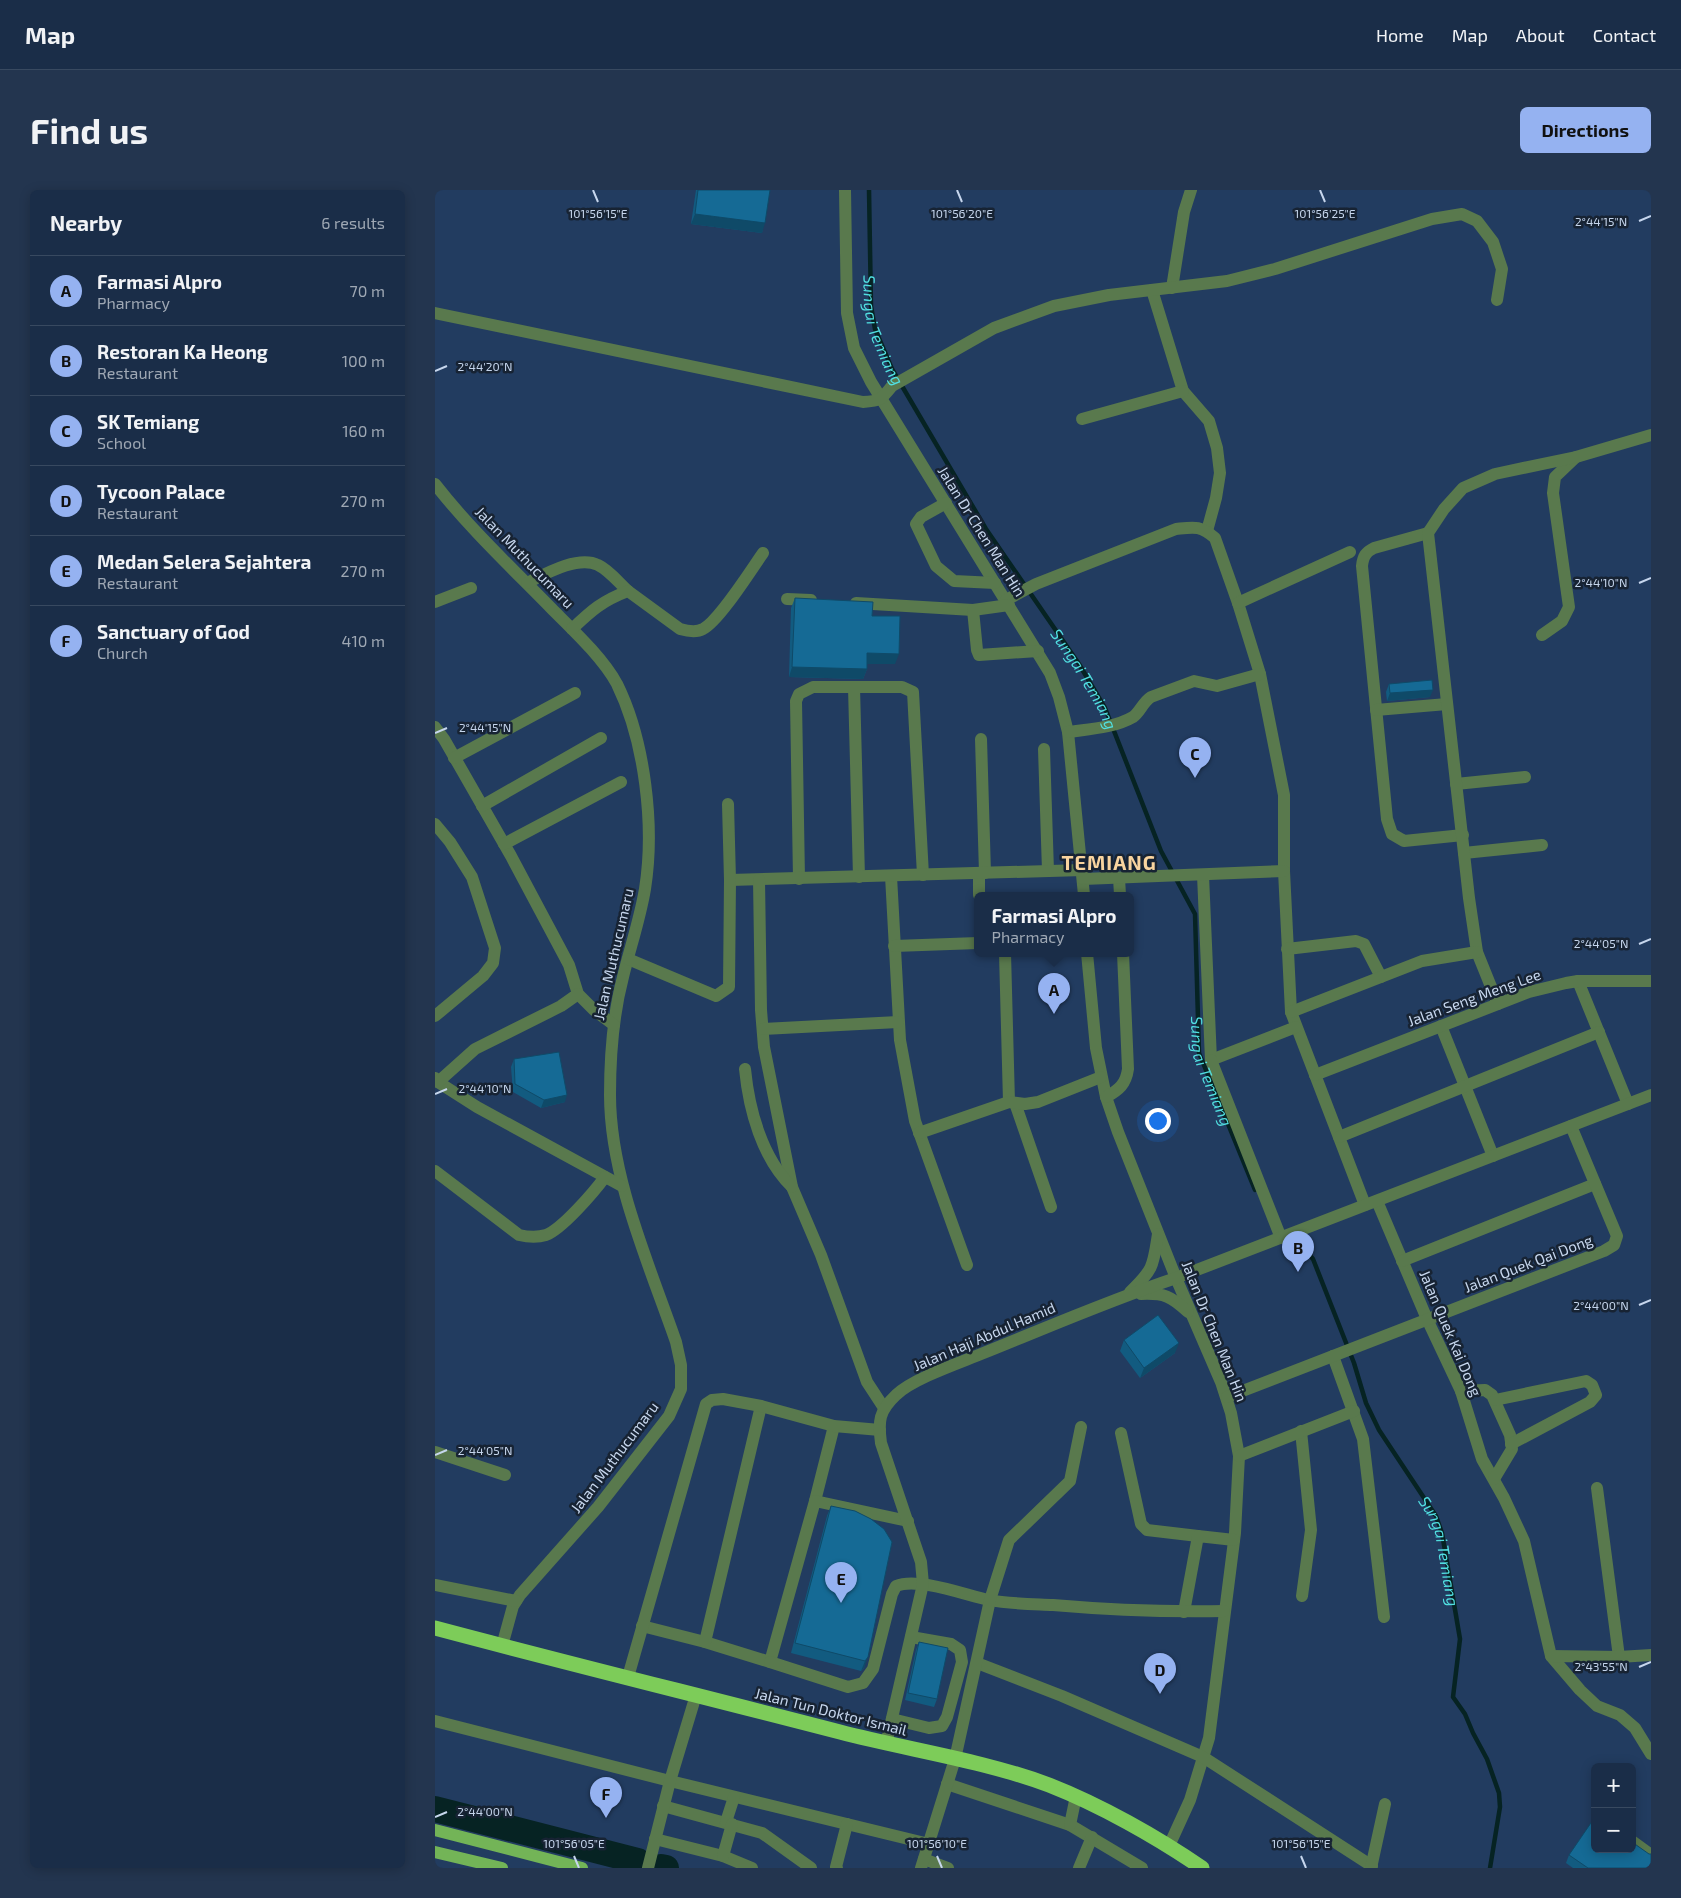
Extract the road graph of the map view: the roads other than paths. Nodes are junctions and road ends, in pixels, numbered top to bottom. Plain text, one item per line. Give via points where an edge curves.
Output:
1 (845, 190) edge
2 (1191, 190) edge
3 (1172, 288) junction
4 (1152, 290) junction
5 (1497, 300) dead end
6 (435, 313) edge
7 (1183, 391) junction
8 (882, 399) junction
9 (1082, 419) dead end
10 (1651, 435) edge
11 (1576, 457) junction
12 (435, 484) edge
13 (946, 503) junction
14 (1207, 531) junction
15 (1428, 532) junction
16 (1350, 552) dead end
17 (763, 553) dead end
18 (527, 583) junction
19 (995, 583) junction
20 (471, 588) dead end
21 (628, 591) junction
22 (787, 599) dead end
23 (1011, 600) junction
24 (827, 601) edge
25 (435, 602) edge
26 (846, 602) edge
27 (1238, 602) junction
28 (973, 610) junction
29 (572, 629) junction
30 (1542, 635) dead end
31 (1037, 651) junction
32 (1260, 674) junction
33 (854, 687) junction
34 (575, 693) dead end
35 (1447, 704) junction
36 (1376, 710) junction
37 (435, 727) edge
38 (1068, 732) junction
39 (601, 738) dead end
40 (981, 739) dead end
41 (1044, 749) dead end
42 (454, 758) junction
43 (1525, 777) dead end
44 (621, 782) dead end
45 (1456, 784) junction
46 (729, 804) dead end
47 (482, 806) junction
48 (435, 824) edge
49 (1463, 835) junction
50 (504, 844) junction
51 (1542, 845) dead end
52 (1463, 853) junction
53 (1048, 871) junction
54 (1283, 871) junction
55 (982, 873) junction
56 (1083, 874) junction
57 (923, 875) junction
58 (1203, 875) junction
59 (891, 876) junction
60 (859, 877) junction
61 (1119, 878) junction
62 (799, 879) junction
63 (730, 880) junction
64 (759, 880) junction
65 (979, 892) edge
66 (1084, 892) edge
67 (1120, 892) edge
68 (974, 943) edge
69 (894, 946) junction
70 (1287, 949) junction
71 (1477, 952) junction
72 (1005, 957) edge
73 (1087, 957) edge
74 (1123, 957) edge
75 (628, 958) junction
76 (1381, 977) junction
77 (1651, 981) edge
78 (1578, 982) junction
79 (578, 994) junction
80 (1498, 1004) junction
81 (1291, 1012) junction
82 (435, 1016) edge
83 (898, 1022) junction
84 (614, 1025) junction
85 (1441, 1026) junction
86 (1296, 1027) junction
87 (763, 1029) junction
88 (1599, 1032) junction
89 (1211, 1060) junction
90 (745, 1069) dead end
91 (1315, 1075) junction
92 (1101, 1077) junction
93 (436, 1080) edge
94 (1465, 1086) junction
95 (1651, 1095) edge
96 (1106, 1097) junction
97 (1012, 1103) junction
98 (1628, 1104) junction
99 (1571, 1126) junction
100 (919, 1132) junction
101 (1339, 1137) junction
102 (1493, 1156) junction
103 (435, 1172) edge
104 (605, 1177) junction
105 (1595, 1184) junction
106 (622, 1186) junction
107 (792, 1187) junction
108 (1371, 1203) junction
109 (1051, 1207) dead end
110 (1158, 1234) junction
111 (1281, 1238) junction
112 (1403, 1261) junction
113 (967, 1265) dead end
114 (1176, 1278) junction
115 (1129, 1294) junction
116 (1193, 1317) junction
117 (1427, 1319) junction
118 (1337, 1354) junction
119 (1461, 1391) junction
120 (1227, 1397) junction
121 (1495, 1400) junction
122 (761, 1406) junction
123 (884, 1408) junction
124 (1354, 1411) junction
125 (834, 1426) junction
126 (1081, 1427) dead end
127 (880, 1430) junction
128 (1301, 1431) junction
129 (1121, 1433) dead end
130 (1511, 1444) junction
131 (435, 1452) edge
132 (1239, 1456) junction
133 (505, 1475) dead end
134 (1494, 1479) junction
135 (1597, 1488) dead end
136 (815, 1501) junction
137 (908, 1521) junction
138 (1198, 1536) junction
139 (1234, 1540) junction
140 (923, 1584) junction
141 (435, 1585) edge
142 (1302, 1596) dead end
143 (990, 1600) junction
144 (517, 1601) junction
145 (1184, 1612) junction
146 (1224, 1612) junction
147 (1384, 1617) dead end
148 (642, 1626) junction
149 (435, 1628) edge
150 (911, 1637) junction
151 (705, 1642) junction
152 (502, 1646) junction
153 (1651, 1655) edge
154 (1551, 1656) junction
155 (1619, 1657) junction
156 (770, 1662) junction
157 (977, 1663) junction
158 (628, 1677) junction
159 (696, 1694) junction
160 (892, 1719) junction
161 (435, 1720) edge
162 (886, 1744) junction
163 (1651, 1754) edge
164 (1203, 1757) junction
165 (955, 1759) junction
166 (669, 1781) junction
167 (947, 1784) junction
168 (1076, 1796) junction
169 (734, 1797) junction
170 (1385, 1804) dead end
171 (663, 1806) junction
172 (729, 1823) junction
173 (847, 1824) junction
174 (1070, 1825) junction
175 (435, 1830) edge
176 (1092, 1837) junction
177 (655, 1839) junction
178 (929, 1844) junction
179 (1636, 1844) edge
180 (1169, 1846) junction
181 (435, 1852) edge
182 (1651, 1855) edge
183 (723, 1856) junction
184 (923, 1863) edge
185 (1371, 1867) edge
186 (502, 1868) edge
187 (582, 1868) edge
188 (648, 1868) edge
189 (752, 1868) edge
190 (811, 1868) edge
191 (837, 1868) edge
192 (948, 1868) edge
193 (1079, 1868) edge
194 (1142, 1868) edge
195 (1202, 1868) edge

1 - 8 street, Jalan Dr Chen Man Hin via 847,314 854,348
2 - 3 street via 1184,212
3 - 4 street
3 - 5 street via 1227,281 1275,269 1432,219 1462,214 1477,221 1493,242 1502,269
4 - 7 street
4 - 8 street via 1054,306 994,328 892,386
6 - 8 street via 863,402
7 - 9 street
7 - 14 street via 1209,421 1217,448 1220,473
8 - 13 street, Jalan Dr Chen Man Hin
10 - 11 street
11 - 15 street via 1495,474 1463,488
11 - 30 street via 1555,477 1553,493 1569,607 1562,621
12 - 18 street, Jalan Muthucumaru via 466,522
13 - 19 street, Jalan Dr Chen Man Hin
13 - 19 street via 915,524 936,566 954,581
14 - 23 street via 1196,526 1176,529 1036,584
14 - 27 street, Jalan Quek Kai Dong via 1215,538
15 - 35 street
15 - 36 street via 1374,548 1363,558
16 - 27 street
17 - 21 street via 713,622 701,630 689,632 680,629
18 - 21 street via 561,567 585,561 599,565
18 - 29 street, Jalan Muthucumaru
19 - 23 street, Jalan Dr Chen Man Hin
20 - 25 street
21 - 29 street via 592,609
22 - 24 street
23 - 28 street
23 - 31 street, Jalan Dr Chen Man Hin
26 - 28 street
27 - 32 street, Jalan Quek Kai Dong
28 - 31 street via 979,655
29 - 75 street, Jalan Muthucumaru via 616,683 634,728 647,797 649,845 645,890
31 - 38 street, Jalan Dr Chen Man Hin via 1050,673
32 - 38 street via 1217,686 1195,681 1157,694 1145,701 1133,717 1101,728
32 - 54 street, Jalan Quek Kai Dong via 1283,795
33 - 57 street via 902,687 913,692
33 - 60 street
33 - 62 street via 813,687 799,694 795,701
34 - 42 street
35 - 36 street
35 - 45 street
36 - 49 street via 1387,819 1392,834 1404,841
37 - 42 street
38 - 56 street, Jalan Dr Chen Man Hin
39 - 47 street
40 - 55 street
41 - 53 street
42 - 47 street
43 - 45 street
44 - 50 street
45 - 49 street
46 - 63 street
47 - 50 street
48 - 82 street via 473,877 495,948 493,962 483,976
49 - 52 street
50 - 79 street via 569,965
51 - 52 street
52 - 71 street
53 - 55 street
53 - 56 street
54 - 58 street
54 - 70 street, Jalan Quek Kai Dong
55 - 57 street
55 - 65 street
56 - 61 street
56 - 66 street, Jalan Dr Chen Man Hin
57 - 59 street
58 - 61 street
58 - 89 street
59 - 60 street
59 - 69 street
60 - 62 street
61 - 67 street
62 - 64 street
63 - 64 street
63 - 75 street via 729,987 716,996
64 - 87 street
68 - 69 street
69 - 83 street
70 - 76 street via 1356,941 1365,944
70 - 81 street, Jalan Quek Kai Dong
71 - 76 street via 1423,961
71 - 80 street
72 - 97 street
73 - 92 street, Jalan Dr Chen Man Hin
74 - 96 street via 1127,1078 1122,1087
75 - 84 street, Jalan Muthucumaru
76 - 81 street
77 - 78 street, Jalan Seng Meng Lee
78 - 80 street, Jalan Seng Meng Lee via 1529,992
78 - 88 street
79 - 84 street
79 - 93 street via 561,1006 475,1049
80 - 85 street, Jalan Seng Meng Lee
81 - 86 street, Jalan Quek Kai Dong
83 - 87 street
83 - 100 street
84 - 106 street, Jalan Muthucumaru via 610,1097 613,1140
85 - 91 street, Jalan Seng Meng Lee
85 - 94 street
86 - 89 street
86 - 91 street, Jalan Quek Kai Dong
87 - 107 street
88 - 94 street
88 - 98 street
89 - 111 street
90 - 107 street via 748,1099 768,1153 780,1175
91 - 101 street, Jalan Quek Kai Dong
92 - 96 street, Jalan Dr Chen Man Hin
92 - 97 street via 1038,1102
93 - 104 street via 477,1107
94 - 101 street
94 - 102 street
95 - 98 street, Jalan Haji Abdul Hamid
96 - 110 street, Jalan Dr Chen Man Hin
97 - 100 street
97 - 109 street
98 - 99 street, Jalan Haji Abdul Hamid
99 - 102 street, Jalan Haji Abdul Hamid
99 - 105 street, Jalan Quek Qai Dong
100 - 113 street
101 - 108 street, Jalan Quek Kai Dong
102 - 108 street, Jalan Haji Abdul Hamid
103 - 104 street via 519,1235 534,1237 548,1234 558,1227
104 - 106 street
105 - 112 street
105 - 117 street, Jalan Quek Qai Dong via 1617,1236 1614,1245
106 - 144 street, Jalan Muthucumaru via 675,1342 681,1366 681,1388 669,1416 604,1500
107 - 123 street via 821,1255 867,1382
108 - 111 street, Jalan Haji Abdul Hamid
108 - 112 street, Jalan Quek Kai Dong
110 - 114 street, Jalan Dr Chen Man Hin
110 - 115 street via 1152,1268
111 - 114 street, Jalan Haji Abdul Hamid
112 - 117 street, Jalan Quek Kai Dong
114 - 115 street, Jalan Haji Abdul Hamid
114 - 116 street, Jalan Dr Chen Man Hin
115 - 116 street via 1168,1296
115 - 123 street, Jalan Haji Abdul Hamid via 942,1370 897,1394
116 - 120 street, Jalan Dr Chen Man Hin
117 - 118 street, Jalan Quek Qai Dong
117 - 119 street, Jalan Quek Kai Dong
118 - 120 street, Jalan Quek Qai Dong
118 - 124 street
119 - 121 street via 1485,1390
119 - 134 street, Jalan Quek Kai Dong via 1481,1459
120 - 132 street, Jalan Dr Chen Man Hin
121 - 130 street via 1511,1435
121 - 130 street via 1586,1381 1595,1390 1596,1395 1589,1402
122 - 125 street
122 - 148 street via 723,1399 706,1404
122 - 151 street
123 - 127 street
124 - 128 street
124 - 147 street via 1363,1439
125 - 127 street
125 - 136 street
126 - 143 street via 1070,1481 1009,1540
127 - 137 street via 881,1443
128 - 132 street
128 - 142 street via 1311,1530
129 - 138 street via 1141,1524 1147,1530
130 - 134 street via 1512,1449
131 - 133 street
132 - 139 street, Jalan Dr Chen Man Hin
134 - 154 street, Jalan Quek Kai Dong via 1524,1541
135 - 155 street
136 - 137 street
136 - 156 street
137 - 140 street via 921,1562
138 - 139 street
138 - 145 street
139 - 146 street, Jalan Dr Chen Man Hin
140 - 143 street
140 - 150 street
140 - 156 street via 904,1582 896,1586 873,1669 863,1683 848,1687
141 - 144 street
143 - 145 street
143 - 157 street
144 - 152 street, Jalan Muthucumaru
145 - 146 street
146 - 164 street, Jalan Dr Chen Man Hin via 1209,1738
148 - 151 street
148 - 158 street
149 - 152 highway, Jalan Tun Doktor Ismail
150 - 160 street
150 - 160 street via 951,1644 960,1650 962,1662 942,1726 929,1728
151 - 156 street
152 - 158 highway, Jalan Tun Doktor Ismail
153 - 155 street
154 - 155 street
154 - 163 street, Jalan Quek Kai Dong via 1597,1706 1620,1715 1635,1728
157 - 164 street
157 - 165 street
158 - 159 highway, Jalan Tun Doktor Ismail
159 - 162 highway, Jalan Tun Doktor Ismail
159 - 166 street
160 - 162 street
161 - 166 street
162 - 165 highway, Jalan Tun Doktor Ismail
164 - 180 street, Jalan Dr Chen Man Hin via 1190,1800
164 - 185 street
165 - 167 street
165 - 168 highway, Jalan Tun Doktor Ismail
166 - 169 street
166 - 171 street
167 - 174 street
167 - 178 street
168 - 174 street
168 - 180 highway, Jalan Tun Doktor Ismail
169 - 172 street
169 - 173 street
170 - 185 street
171 - 172 street
171 - 177 street
172 - 183 street
172 - 190 street via 762,1833
173 - 178 street
173 - 191 street
174 - 176 street
175 - 187 main road
176 - 193 street
176 - 194 street
177 - 183 street
177 - 188 street
178 - 184 street
179 - 182 street
180 - 195 highway, Jalan Tun Doktor Ismail
181 - 186 main road
183 - 189 street
184 - 192 street

